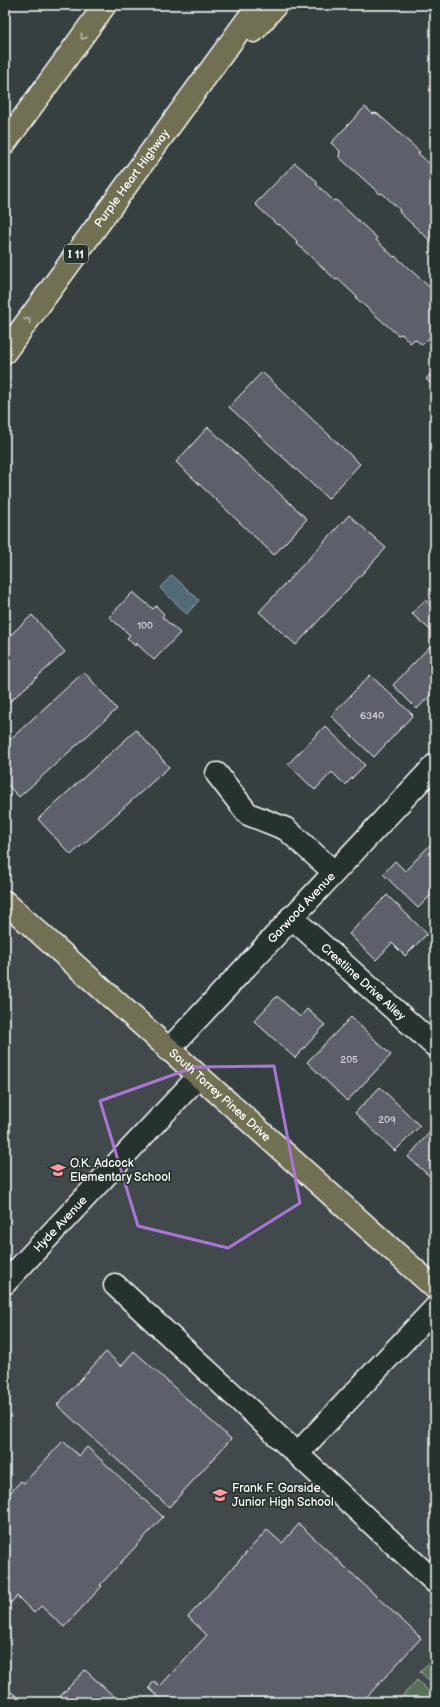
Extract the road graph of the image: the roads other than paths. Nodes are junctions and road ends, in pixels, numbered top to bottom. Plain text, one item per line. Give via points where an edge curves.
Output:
1 (106, 5) edge
2 (258, 5) edge
3 (276, 5) edge
4 (5, 143) edge
5 (148, 155) junction
6 (5, 352) edge
7 (435, 766) edge
8 (217, 774) dead end
9 (334, 872) junction
10 (5, 902) edge
11 (292, 917) junction
12 (435, 1046) edge
13 (168, 1050) junction
14 (198, 1077) junction
15 (5, 1283) edge
16 (115, 1285) dead end
17 (435, 1288) edge
18 (435, 1308) edge
19 (297, 1454) junction
20 (435, 1582) edge

1 -> 4 main road
2 - 5 main road, Purple Heart Highway / I 11
3 - 5 main road
6 -> 5 main road, Purple Heart Highway / I 11
7 - 9 street, Garwood Avenue
8 - 9 street via 248,814 286,829
9 - 11 street, Garwood Avenue
10 - 13 main road, South Torrey Pines Drive
11 - 12 street, Crestline Drive Alley
11 - 13 street, Garwood Avenue
13 - 14 main road, South Torrey Pines Drive
14 - 15 street, Hyde Avenue
14 - 17 main road, South Torrey Pines Drive
16 - 19 street
18 - 19 street
19 - 20 street

